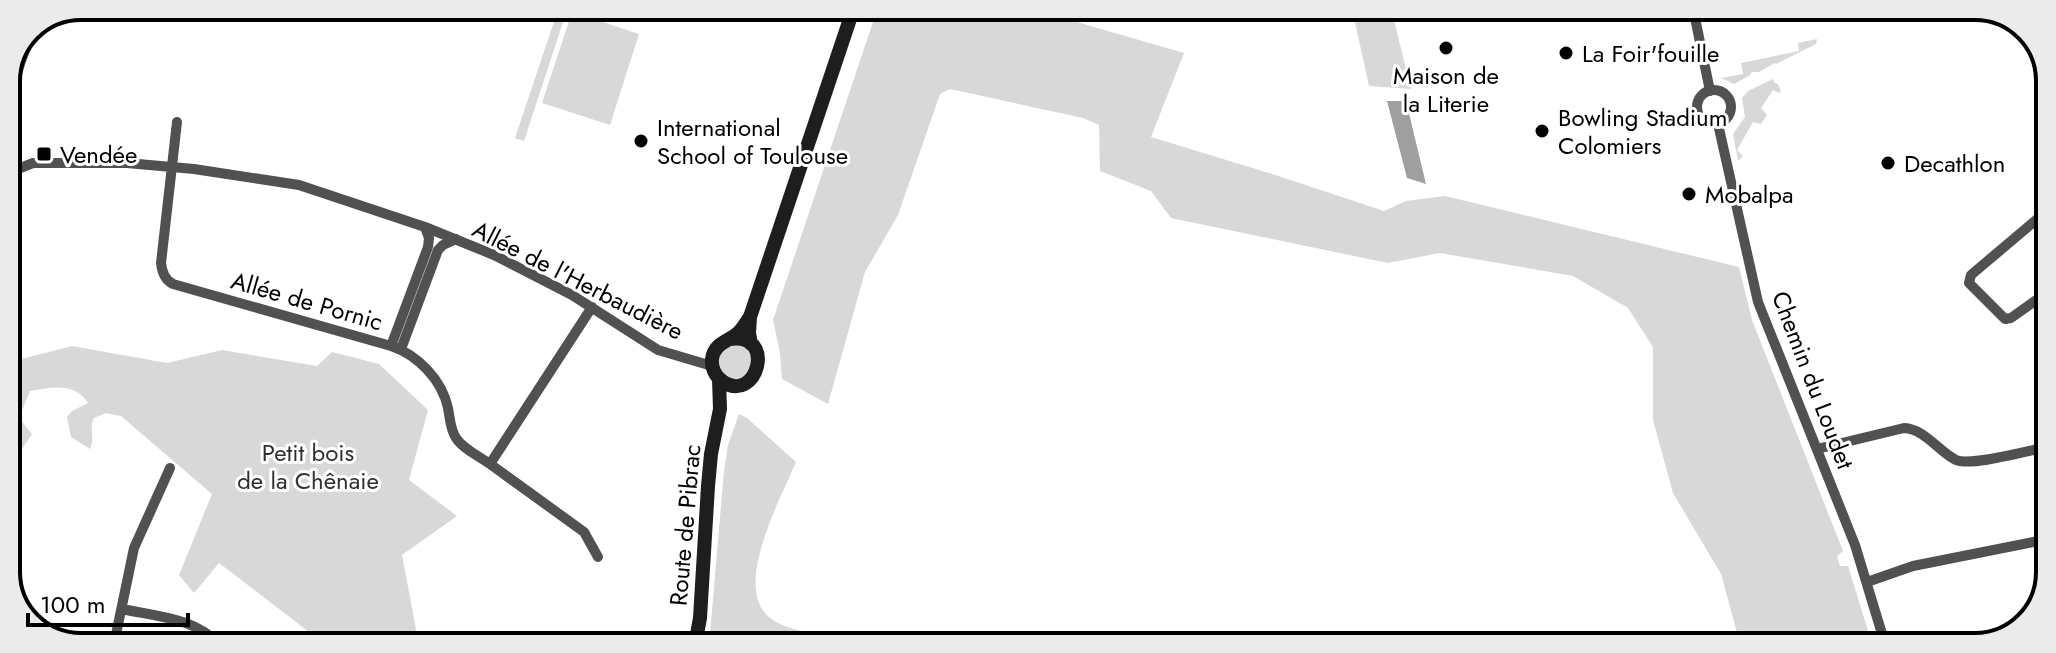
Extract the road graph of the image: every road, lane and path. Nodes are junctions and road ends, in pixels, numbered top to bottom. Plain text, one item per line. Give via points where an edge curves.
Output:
1 (850, 20) edge
2 (1695, 20) edge
3 (1710, 91) junction
4 (177, 122) dead end
5 (1718, 124) junction
6 (20, 157) edge
7 (33, 163) junction
8 (171, 167) junction
9 (20, 169) edge
10 (2036, 220) edge
11 (425, 227) junction
12 (456, 239) junction
13 (2036, 300) edge
14 (592, 307) junction
15 (750, 317) junction
16 (729, 339) junction
17 (751, 344) junction
18 (396, 348) junction
19 (715, 366) junction
20 (737, 385) junction
21 (720, 409) junction
22 (1817, 449) junction
23 (2036, 449) edge
24 (490, 464) junction
25 (170, 468) dead end
26 (2036, 541) edge
27 (598, 557) dead end
28 (1867, 582) junction
29 (122, 609) junction
30 (117, 633) edge
31 (207, 633) edge
32 (697, 633) edge
33 (1882, 633) edge

1 - 15 main road
2 - 3 street
3 - 5 street via 1700,99 1698,112 1703,121
3 - 5 street via 1724,93 1731,106 1727,119
4 - 8 street
5 - 22 street, Chemin du Loudet via 1758,302
6 - 7 street, Allée de l'Herbaudière
7 - 8 street, Allée de l'Herbaudière
7 - 9 street, Allée de l'Herbaudière
8 - 11 street, Allée de l'Herbaudière via 299,185
8 - 18 street, Allée de Pornic via 161,263 167,280
10 - 13 street via 1971,275 1969,283 2005,319
11 - 12 street, Allée de l'Herbaudière
11 - 18 street via 428,247
12 - 14 street, Allée de l'Herbaudière
12 - 18 street via 438,250
14 - 19 street, Allée de l'Herbaudière via 658,350
14 - 24 street
15 - 16 main road
15 - 17 main road
16 - 17 main road
16 - 19 main road via 721,343
17 - 20 main road via 758,369
18 - 24 street, Allée de Pornic via 437,381 455,437
19 - 20 main road via 729,385
19 - 21 main road, Route de Pibrac
20 - 21 main road, Route de Pibrac
21 - 32 main road, Route de Pibrac via 711,454
22 - 23 street via 1904,428 1966,463
22 - 28 street, Chemin du Loudet
24 - 27 street, Allée de Pornic via 584,532
25 - 29 street via 134,548
26 - 28 street via 1913,566
28 - 33 street, Chemin du Loudet
29 - 30 street
29 - 31 street

